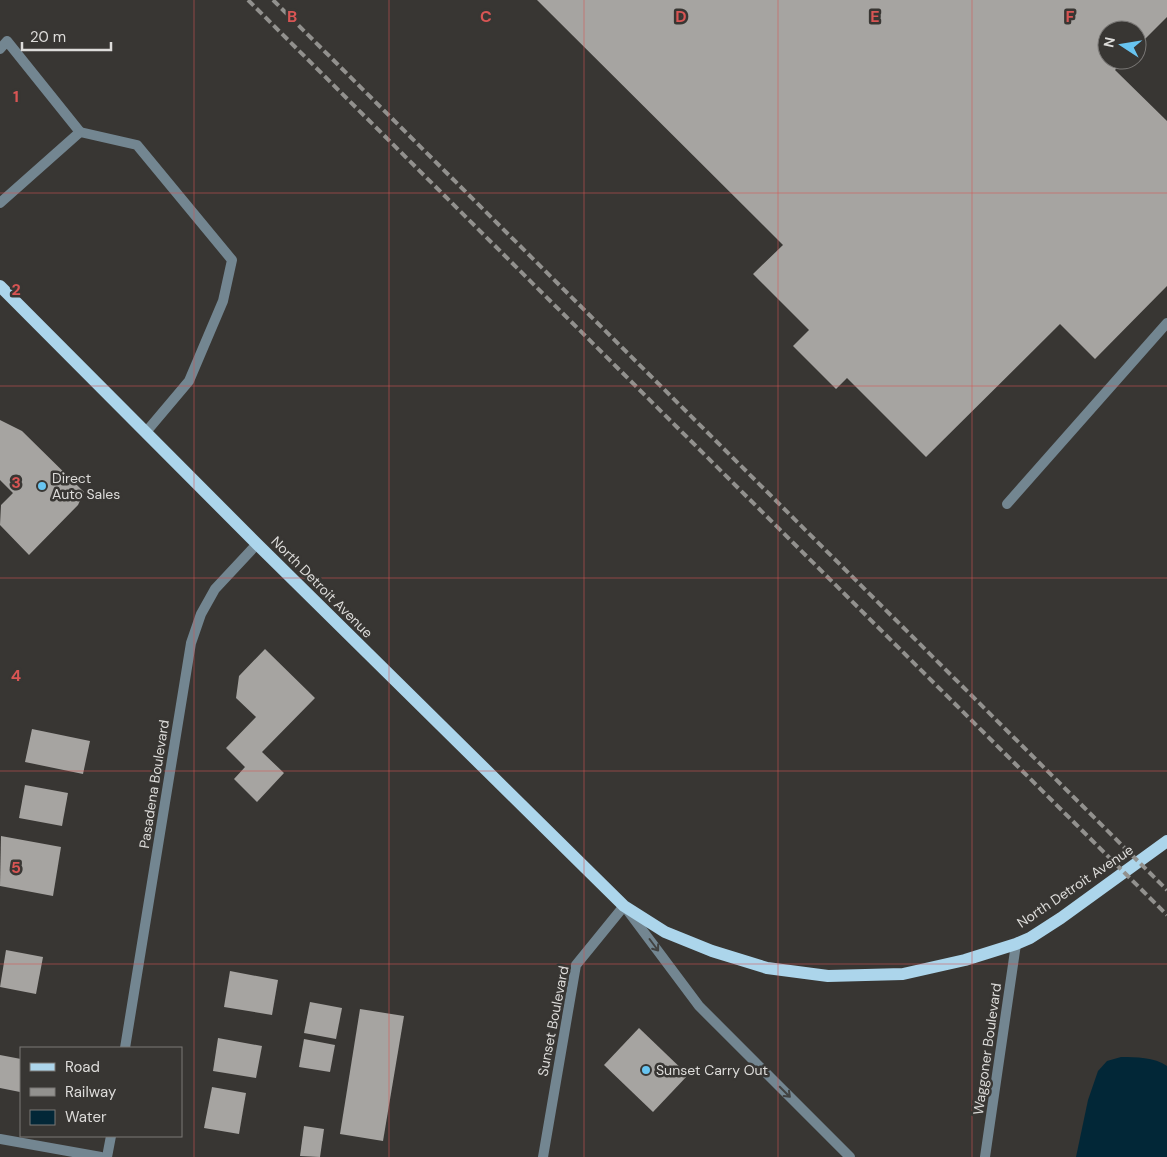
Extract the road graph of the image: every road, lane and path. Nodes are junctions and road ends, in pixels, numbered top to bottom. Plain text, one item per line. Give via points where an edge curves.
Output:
1 (0, 49) edge
2 (80, 132) junction
3 (0, 203) edge
4 (0, 286) edge
5 (1167, 323) edge
6 (146, 432) junction
7 (1007, 504) dead end
8 (257, 544) junction
9 (1167, 841) edge
10 (624, 906) junction
11 (1016, 944) junction
12 (125, 1047) edge
13 (111, 1137) edge
14 (0, 1139) edge
15 (101, 1157) edge
16 (107, 1157) edge
17 (543, 1157) edge
18 (850, 1157) edge
19 (985, 1157) edge

1 - 2 street via 7,41
2 - 3 street
2 - 6 street via 137,145 232,260 223,301 189,381
4 - 6 main road, North Detroit Avenue
5 - 7 street
6 - 8 main road, North Detroit Avenue
8 - 10 main road, North Detroit Avenue
8 - 12 street, Pasadena Boulevard via 215,589 201,614 191,643
9 - 11 main road, North Detroit Avenue via 1043,930
10 - 11 main road, North Detroit Avenue via 665,932 712,951 767,968 828,976 903,974
10 - 17 street, Sunset Boulevard via 576,965
10 -> 18 street, North Detroit Avenue via 700,1006
11 - 19 street, Waggoner Boulevard
13 - 16 street
14 - 15 street

